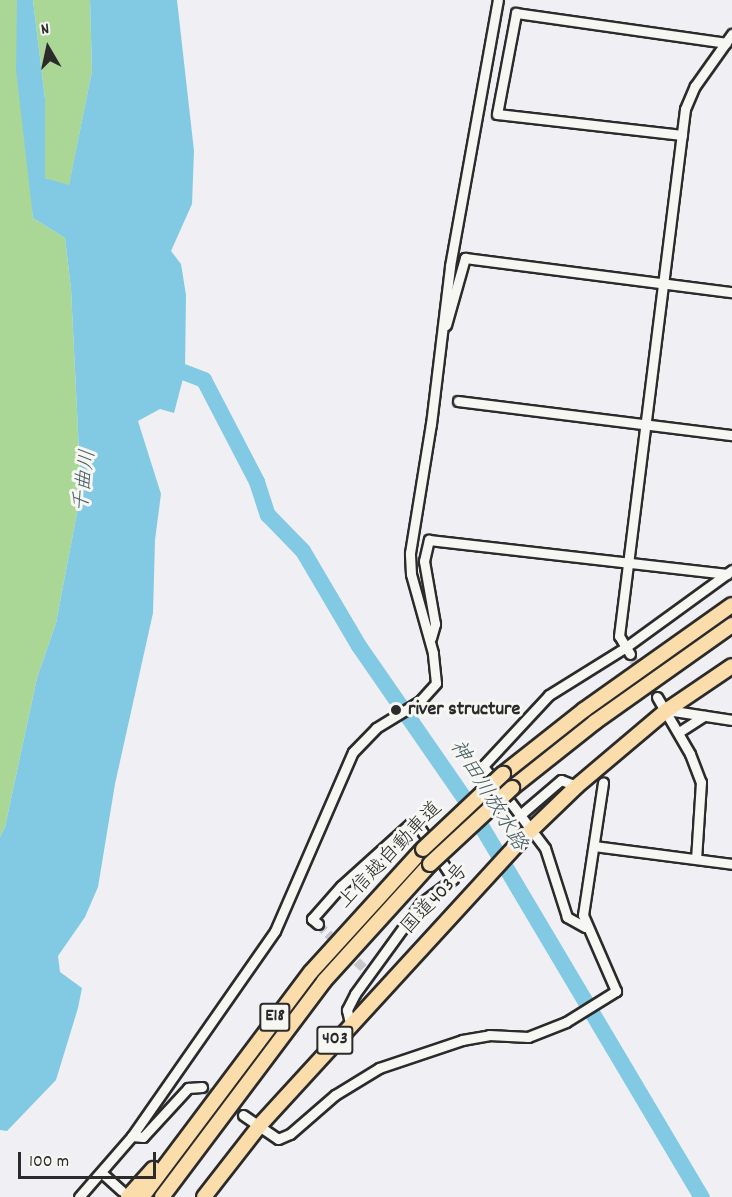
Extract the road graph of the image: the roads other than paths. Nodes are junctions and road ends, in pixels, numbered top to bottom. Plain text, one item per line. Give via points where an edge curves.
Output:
1 (498, 0) edge
2 (729, 39) edge
3 (682, 135) junction
4 (664, 284) junction
5 (732, 292) edge
6 (442, 333) junction
7 (458, 401) dead end
8 (646, 423) junction
9 (732, 435) edge
10 (629, 565) junction
11 (729, 572) edge
12 (732, 605) edge
13 (732, 625) edge
14 (430, 640) junction
15 (628, 651) junction
16 (732, 666) edge
17 (657, 697) tunnel mouth
18 (667, 710) junction
19 (704, 716) junction
20 (732, 720) edge
21 (679, 732) junction
22 (603, 783) dead end
23 (577, 786) junction
24 (520, 816) junction
25 (526, 835) junction
26 (594, 846) junction
27 (696, 859) junction
28 (732, 864) edge
29 (318, 924) dead end
30 (585, 927) junction
31 (275, 1018) junction
32 (350, 1023) junction
33 (202, 1087) dead end
34 (243, 1114) tunnel mouth
35 (260, 1125) junction
36 (132, 1136) junction
37 (103, 1174) junction
38 (125, 1194) edge
39 (79, 1197) edge
40 (142, 1197) edge
41 (162, 1197) edge
42 (204, 1197) edge

1 - 6 street via 455,231
2 - 3 street via 686,102
2 - 3 street via 516,13 497,114
3 - 4 street
4 - 5 street
4 - 6 street via 465,258 452,311
4 - 8 street
6 - 14 street via 410,553 411,574
7 - 8 street
8 - 9 street
8 - 10 street
10 - 11 street
10 - 14 street via 429,540 424,561 435,624
10 - 15 street via 619,636
11 - 15 street
12 - 31 highway, 上信越自動車道 / E18, bridge via 584,710 503,774 423,849 346,930
13 - 41 highway, 上信越自動車道 / E18, bridge via 595,722 512,788 430,864 324,981
14 - 36 street via 437,678 420,701 376,728 353,752 275,931
15 - 24 street via 549,695 483,766
16 - 18 highway, 国道403号 / 403
17 - 18 street
18 - 19 street
18 - 21 street
18 - 23 highway, 国道403号 / 403
19 - 20 street
19 - 21 street
21 - 27 street via 700,782
22 - 26 street
23 - 24 street via 561,780
23 - 25 highway, 国道403号 / 403
24 - 25 street
25 - 30 street via 544,848 567,917
25 - 32 highway, 国道403号 / 403
26 - 27 street
26 - 30 street
27 - 28 street
29 - 32 street via 312,919 341,886 411,823 418,825 453,879 421,903 368,971 347,1010
30 - 35 street via 616,991 566,1022 528,1037 489,1035 462,1040 379,1068 335,1095 290,1134 278,1139
31 - 38 highway
31 - 40 highway, 上信越自動車道 / E18
32 - 35 highway, 国道403号 / 403
33 - 36 street via 188,1088 143,1137
34 - 35 street
35 - 42 highway, 国道403号 / 403
36 - 37 street
37 - 38 street
37 - 39 street

